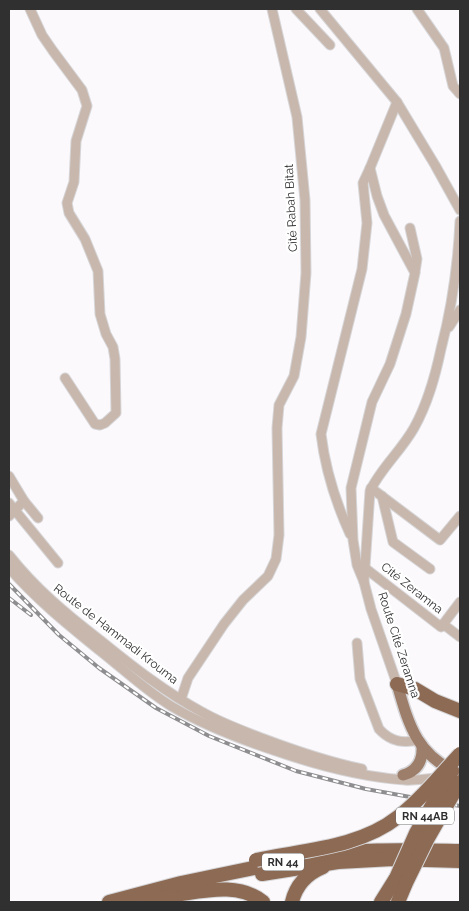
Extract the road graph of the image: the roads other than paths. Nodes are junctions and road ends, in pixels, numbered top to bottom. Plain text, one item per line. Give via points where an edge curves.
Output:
1 (30, 9) edge
2 (272, 9) edge
3 (296, 9) edge
4 (320, 9) edge
5 (417, 9) edge
6 (330, 45) dead end
7 (460, 94) edge
8 (397, 102) junction
9 (370, 168) junction
10 (460, 210) edge
11 (460, 221) edge
12 (410, 228) dead end
13 (415, 272) junction
14 (460, 310) edge
15 (446, 332) junction
16 (65, 378) dead end
17 (9, 476) edge
18 (371, 488) junction
19 (382, 496) junction
20 (24, 501) junction
21 (11, 510) edge
22 (460, 516) edge
23 (38, 518) dead end
24 (353, 540) junction
25 (9, 555) edge
26 (58, 563) dead end
27 (9, 568) edge
28 (365, 568) junction
29 (430, 569) dead end
30 (364, 582) junction
31 (460, 602) edge
32 (443, 624) junction
33 (460, 637) edge
34 (357, 643) dead end
35 (397, 684) junction
36 (181, 699) junction
37 (458, 709) edge
38 (420, 743) junction
39 (460, 754) edge
40 (460, 758) edge
41 (460, 774) edge
42 (403, 775) junction
43 (421, 778) junction
44 (460, 780) edge
45 (460, 845) edge
46 (397, 849) junction
47 (460, 851) edge
48 (456, 861) edge
49 (338, 862) junction
50 (401, 880) junction
51 (178, 889) junction
52 (109, 902) edge
53 (147, 902) edge
54 (263, 902) edge
55 (292, 902) edge
56 (381, 902) edge
57 (386, 902) edge
58 (398, 902) edge

1 - 16 street via 42,35 86,97 87,106 76,141 74,182 67,203 98,271 100,314 115,360 117,409 113,417 100,425 95,424
2 - 36 street, Cité Rabah Bitat via 297,117 305,200 306,273 294,376 279,405 279,536 276,559 268,576 224,624 188,678
3 - 6 street
4 - 8 street
5 - 7 street via 444,48 453,86
8 - 9 street
8 - 10 street
9 - 13 street via 384,215
9 - 24 street via 363,183 367,223 362,269 321,434 341,513
11 - 15 street, Route Cité Zeramna via 456,282
12 - 13 street via 417,259
13 - 24 street via 390,364 372,402 351,488
14 - 15 street
15 - 18 street, Route Cité Zeramna via 424,408 413,430
17 - 20 street
18 - 19 street
18 - 28 street, Route Cité Zeramna
19 - 22 street via 440,540
19 - 29 street, Cité Zeramna via 393,542
20 - 21 street
20 - 23 street
21 - 26 street
24 - 30 street via 357,566
25 - 36 street, Route de Hammadi Krouma via 46,597 144,675
27 - 43 street, Route de Hammadi Krouma via 40,602 83,637 153,693 199,721 249,742 328,767 382,778
28 - 30 street, Route Cité Zeramna
28 - 32 street, Cité Zeramna via 441,627
30 - 35 street, Route Cité Zeramna
31 - 32 street, Cité Zeramna
32 - 33 street, Cité Zeramna
34 - 38 street via 360,679 379,729 385,736 399,742
35 - 37 highway
35 - 38 main road, Route Cité Zeramna
36 - 42 street, Route de Hammadi Krouma via 219,721 298,751 351,767
38 - 41 main road, Route Cité Zeramna via 437,762
38 - 42 main road via 422,757 417,767
39 - 51 highway, RN 44, bridge via 411,807 384,827 344,842 216,871
40 - 50 highway, RN 44AB, bridge via 416,833
42 - 43 street, Route de Hammadi Krouma
43 - 44 street
44 - 50 highway, RN 44AB, bridge
45 - 46 highway
46 - 47 highway, RN 44
46 - 51 highway, RN 44 via 313,856
48 - 49 highway, RN 44 via 393,859
49 - 51 highway, RN 44
49 - 55 highway via 308,874
50 - 56 highway
50 - 57 highway, RN 44AB
50 - 58 highway, RN 44AB
51 - 52 highway, RN 44
51 - 53 highway, RN 44
51 - 54 highway via 226,889

